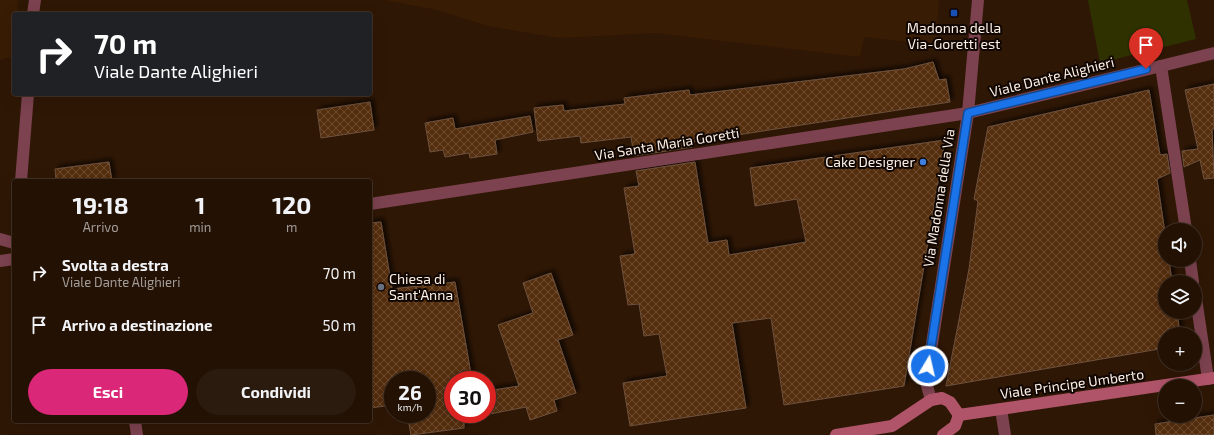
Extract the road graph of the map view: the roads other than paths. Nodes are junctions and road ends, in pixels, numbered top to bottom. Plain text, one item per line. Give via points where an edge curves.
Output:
1 (34, 0) edge
2 (978, 0) edge
3 (34, 12) edge
4 (1214, 53) edge
5 (1161, 66) junction
6 (28, 96) edge
7 (968, 113) junction
8 (21, 179) edge
9 (372, 204) edge
10 (1185, 223) edge
11 (0, 239) edge
12 (12, 242) edge
13 (12, 259) edge
14 (0, 261) edge
15 (1200, 319) edge
16 (1211, 378) edge
17 (931, 400) junction
18 (1001, 409) junction
19 (959, 415) junction
20 (135, 423) edge
21 (892, 431) edge
22 (137, 435) edge
23 (836, 435) edge
24 (944, 435) edge
25 (1005, 435) edge

1 - 3 street
2 - 7 street, Via Madonna della Via
4 - 5 street, Viale Dante Alighieri
5 - 7 street, Viale Dante Alighieri
5 - 10 street
6 - 8 street
7 - 9 street, Via Santa Maria Goretti
7 - 17 street, Via Madonna della Via via 926,382
11 - 12 street
13 - 14 street
15 - 16 street
16 - 18 main road, Viale Principe Umberto
17 - 19 main road via 942,398 950,402
17 - 21 main road
18 - 19 main road, Viale Principe Umberto
18 - 25 street
19 - 24 main road via 955,426
20 - 22 street
21 - 23 main road

